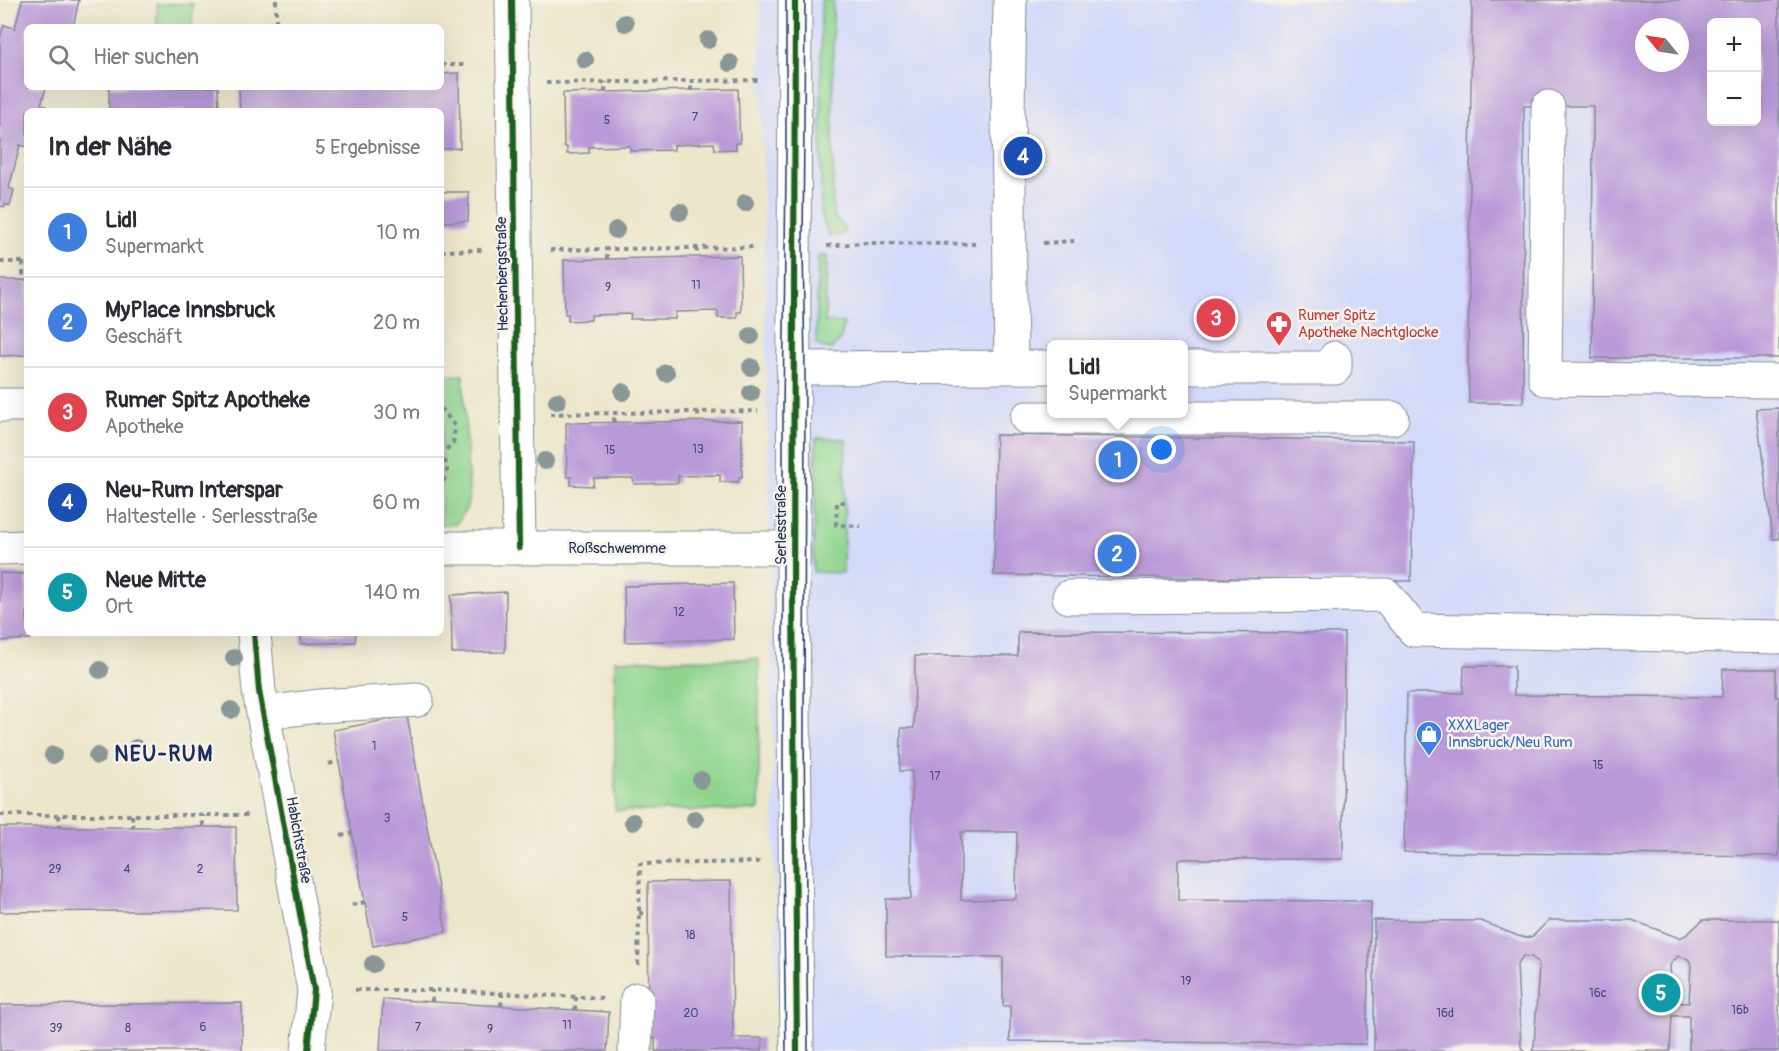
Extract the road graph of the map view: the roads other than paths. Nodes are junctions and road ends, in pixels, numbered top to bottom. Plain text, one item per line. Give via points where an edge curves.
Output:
1 (512, 0) edge
2 (795, 0) edge
3 (1010, 0) edge
4 (1548, 107) dead end
5 (1335, 358) dead end
6 (1011, 367) junction
7 (1047, 367) edge
8 (794, 368) junction
9 (1188, 368) edge
10 (1779, 381) edge
11 (0, 405) edge
12 (24, 405) edge
13 (1027, 418) dead end
14 (1392, 418) dead end
15 (24, 547) edge
16 (0, 548) edge
17 (444, 548) edge
18 (519, 548) junction
19 (793, 548) junction
20 (1069, 597) dead end
21 (254, 636) edge
22 (1779, 637) edge
23 (417, 700) dead end
24 (263, 713) junction
25 (637, 999) road end
26 (308, 1051) edge
27 (635, 1051) edge
28 (797, 1051) edge

1 - 18 street, Hechenbergstraße
2 - 8 street, Serlesstraße
3 - 6 street
4 - 10 street via 1545,379
5 - 9 street via 1335,368
6 - 7 street
6 - 8 street
8 - 19 street, Serlesstraße
11 - 12 street
13 - 14 street
15 - 16 street
17 - 18 street, Roßschwemme
18 - 19 street, Roßschwemme
19 - 28 street, Serlesstraße
20 - 22 street via 1386,595 1414,630
21 - 24 street, Habichtstraße
23 - 24 street
24 - 26 street, Habichtstraße via 314,990
25 - 27 street

